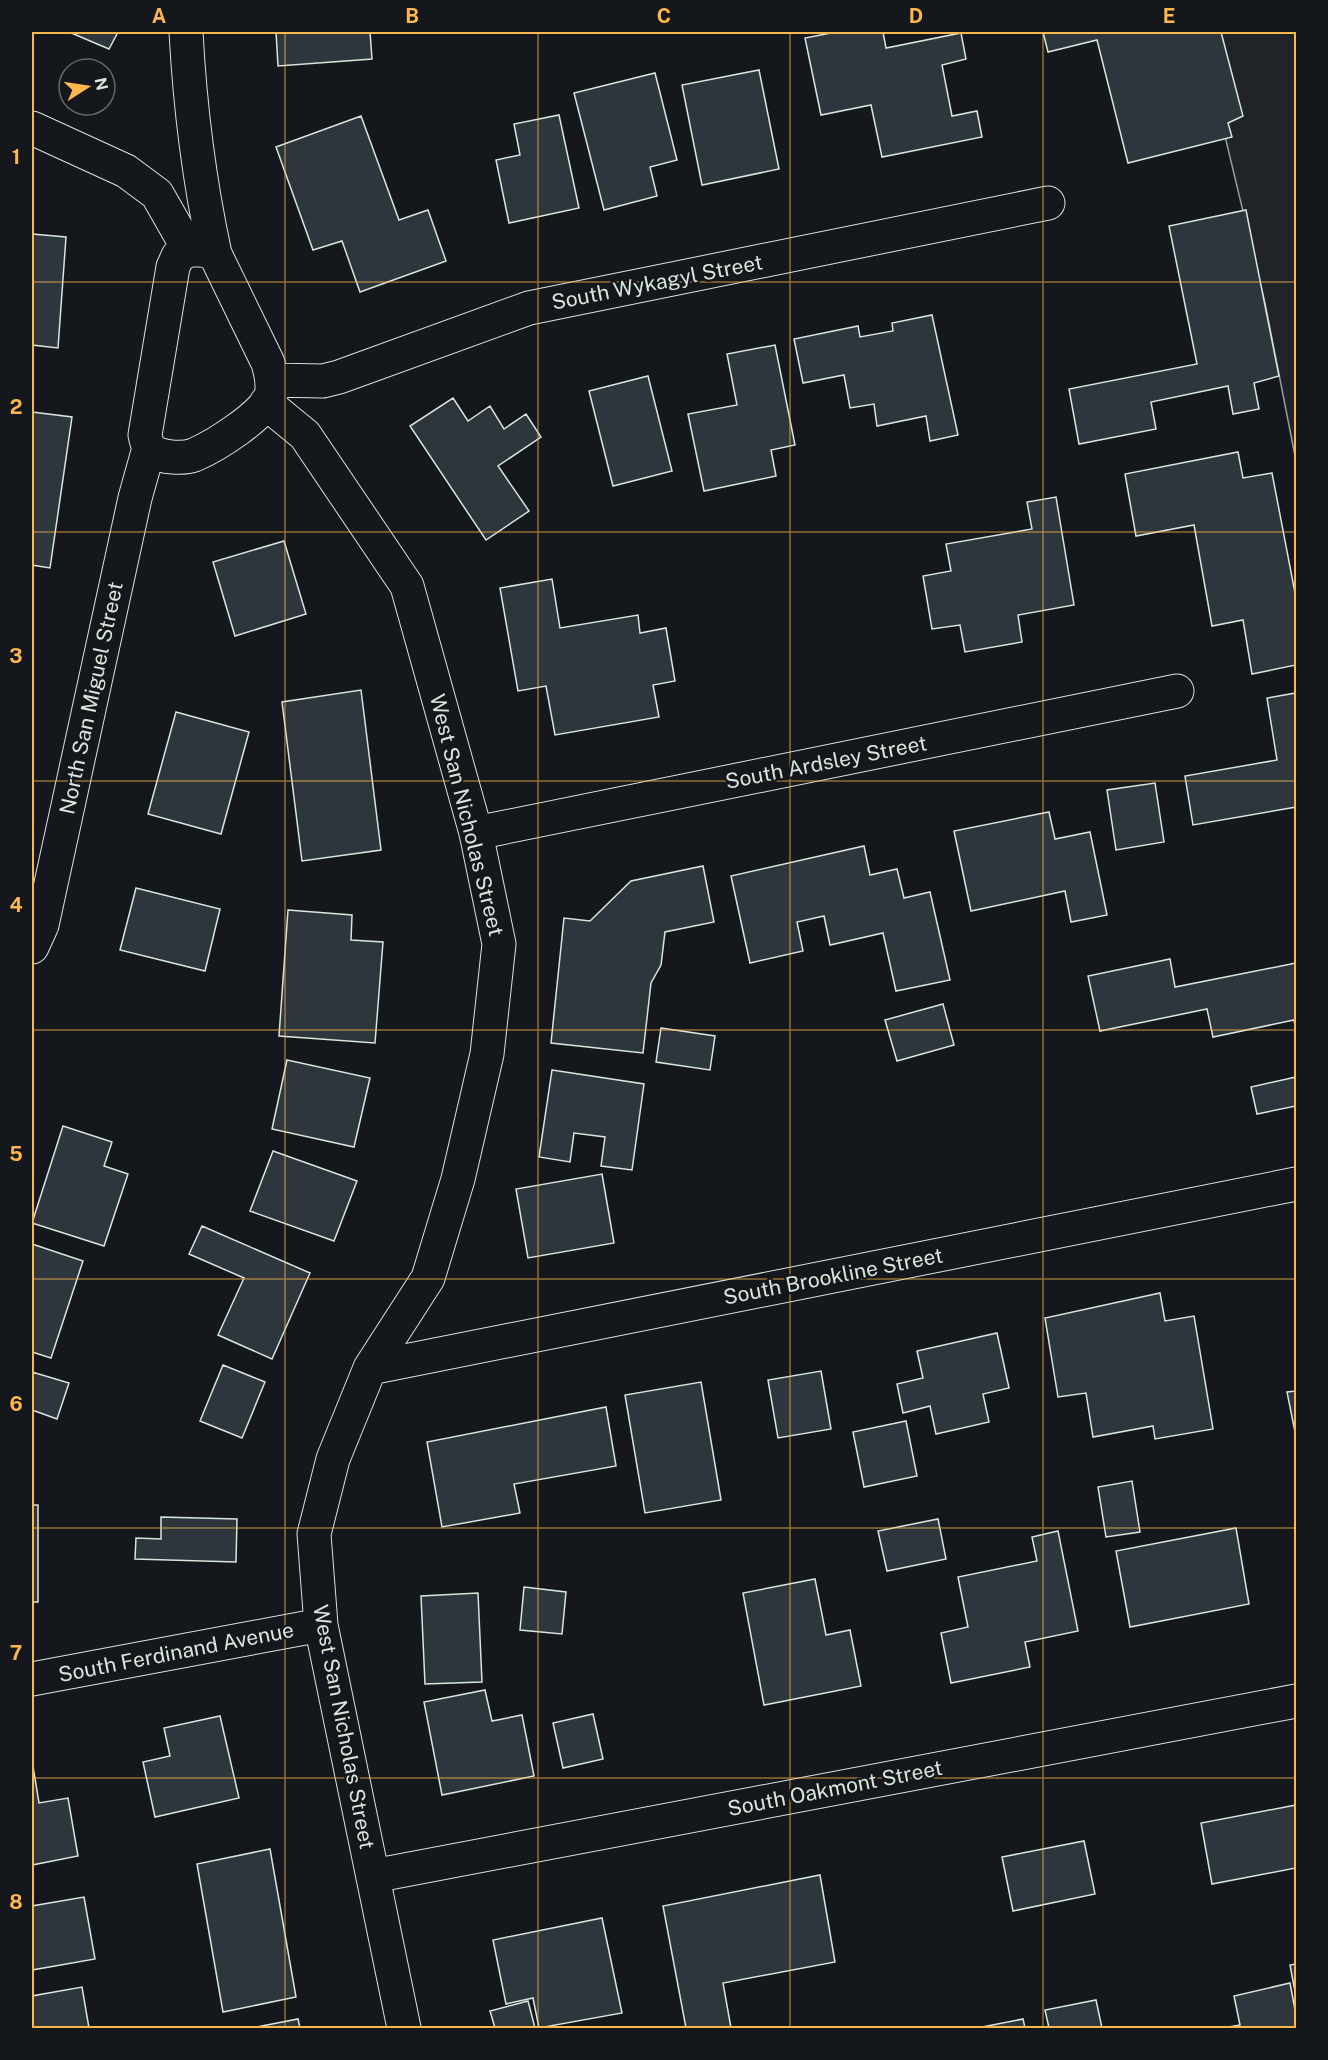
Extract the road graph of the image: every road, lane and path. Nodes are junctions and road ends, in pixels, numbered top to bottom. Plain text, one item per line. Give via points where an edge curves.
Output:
1 (186, 32) edge
2 (32, 128) edge
3 (1048, 203) dead end
4 (202, 252) junction
5 (269, 391) junction
6 (149, 448) junction
7 (1177, 691) dead end
8 (476, 833) junction
9 (35, 928) edge
10 (1296, 1184) edge
11 (370, 1368) junction
12 (321, 1625) junction
13 (32, 1679) edge
14 (1296, 1701) edge
15 (373, 1876) junction
16 (404, 2028) edge

1 - 4 street via 202,193
2 - 4 street via 126,171 157,194
3 - 5 street, South Wykagyl Street via 528,308 339,377
4 - 5 street via 268,363
4 - 6 street, North San Miguel Street via 178,256 172,267 145,435
5 - 6 street via 265,407 192,456 158,455
5 - 8 street, West San Nicholas Street via 305,435 407,586
6 - 9 street, North San Miguel Street
7 - 8 street, South Ardsley Street
8 - 11 street, West San Nicholas Street via 499,944 487,1054 458,1179 428,1278
10 - 11 street, South Brookline Street
11 - 12 street, West San Nicholas Street via 333,1459 314,1534
12 - 13 street, South Ferdinand Avenue
12 - 15 street, West San Nicholas Street
14 - 15 street, South Oakmont Street
15 - 16 street, West San Nicholas Street

